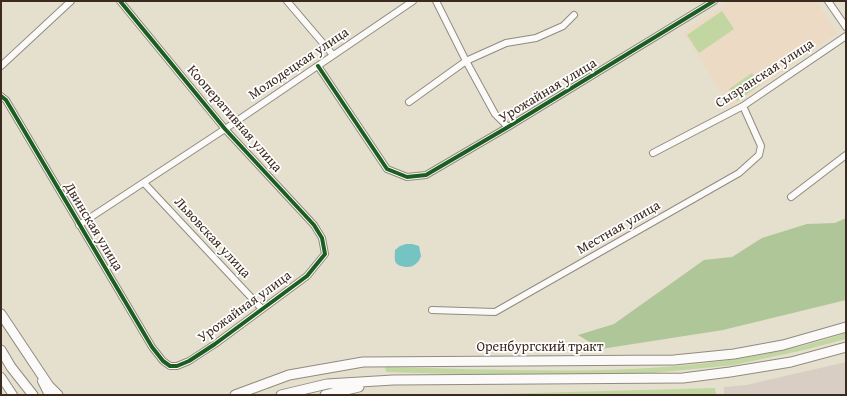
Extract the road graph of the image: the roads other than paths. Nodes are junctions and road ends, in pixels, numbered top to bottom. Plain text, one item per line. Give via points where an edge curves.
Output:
1 (71, 1) edge
2 (120, 1) edge
3 (287, 1) edge
4 (413, 1) edge
5 (436, 1) edge
6 (714, 1) edge
7 (828, 1) edge
8 (574, 15) dead end
9 (846, 27) edge
10 (846, 36) edge
11 (333, 55) junction
12 (466, 61) junction
13 (1, 66) edge
14 (318, 66) junction
15 (1, 96) edge
16 (409, 102) dead end
17 (743, 106) junction
18 (508, 127) junction
19 (225, 129) junction
20 (653, 154) dead end
21 (846, 155) edge
22 (144, 183) junction
23 (791, 197) dead end
24 (79, 225) junction
25 (325, 254) joint
26 (262, 309) junction
27 (432, 310) dead end
28 (1, 314) edge
29 (846, 327) edge
30 (846, 347) edge
31 (1, 350) edge
32 (33, 362) junction
33 (170, 366) joint
34 (1, 378) edge
35 (393, 380) junction
36 (282, 394) edge
37 (13, 395) edge
38 (33, 395) edge
39 (49, 395) edge
40 (58, 395) edge
41 (235, 395) edge
42 (325, 395) edge

1 - 13 street
2 - 19 street, Кооперативная улица
3 - 11 street
4 - 11 street, Молодецкая улица
5 - 12 street
6 - 18 street, Урожайная улица
7 - 9 street
8 - 12 street via 563,26 536,38 506,43
10 - 17 street, Сызранская улица
11 - 14 street, Молодецкая улица
12 - 16 street
12 - 18 street via 495,114
14 - 18 street, Урожайная улица via 387,169 408,177 426,175
14 - 19 street, Молодецкая улица
15 - 24 street, Двинская улица via 6,100
17 - 20 street, Сызранская улица
17 - 27 street, Местная улица via 761,146 759,155 739,173 495,312
19 - 22 street, Молодецкая улица
19 - 25 street, Кооперативная улица via 314,225 322,238
21 - 23 street
22 - 24 street, Молодецкая улица
22 - 26 street, Львовская улица
24 - 33 street, Двинская улица via 152,347
25 - 26 street, Урожайная улица via 307,276
26 - 33 street, Урожайная улица via 215,344 177,366
28 - 32 main road
29 - 41 main road, Оренбургский тракт via 783,345 734,354 674,360 363,362 289,375
30 - 35 main road via 791,362 683,378
31 - 38 main road
32 - 39 main road
32 - 40 main road
34 - 37 main road
35 - 36 main road via 327,384
35 - 42 main road

